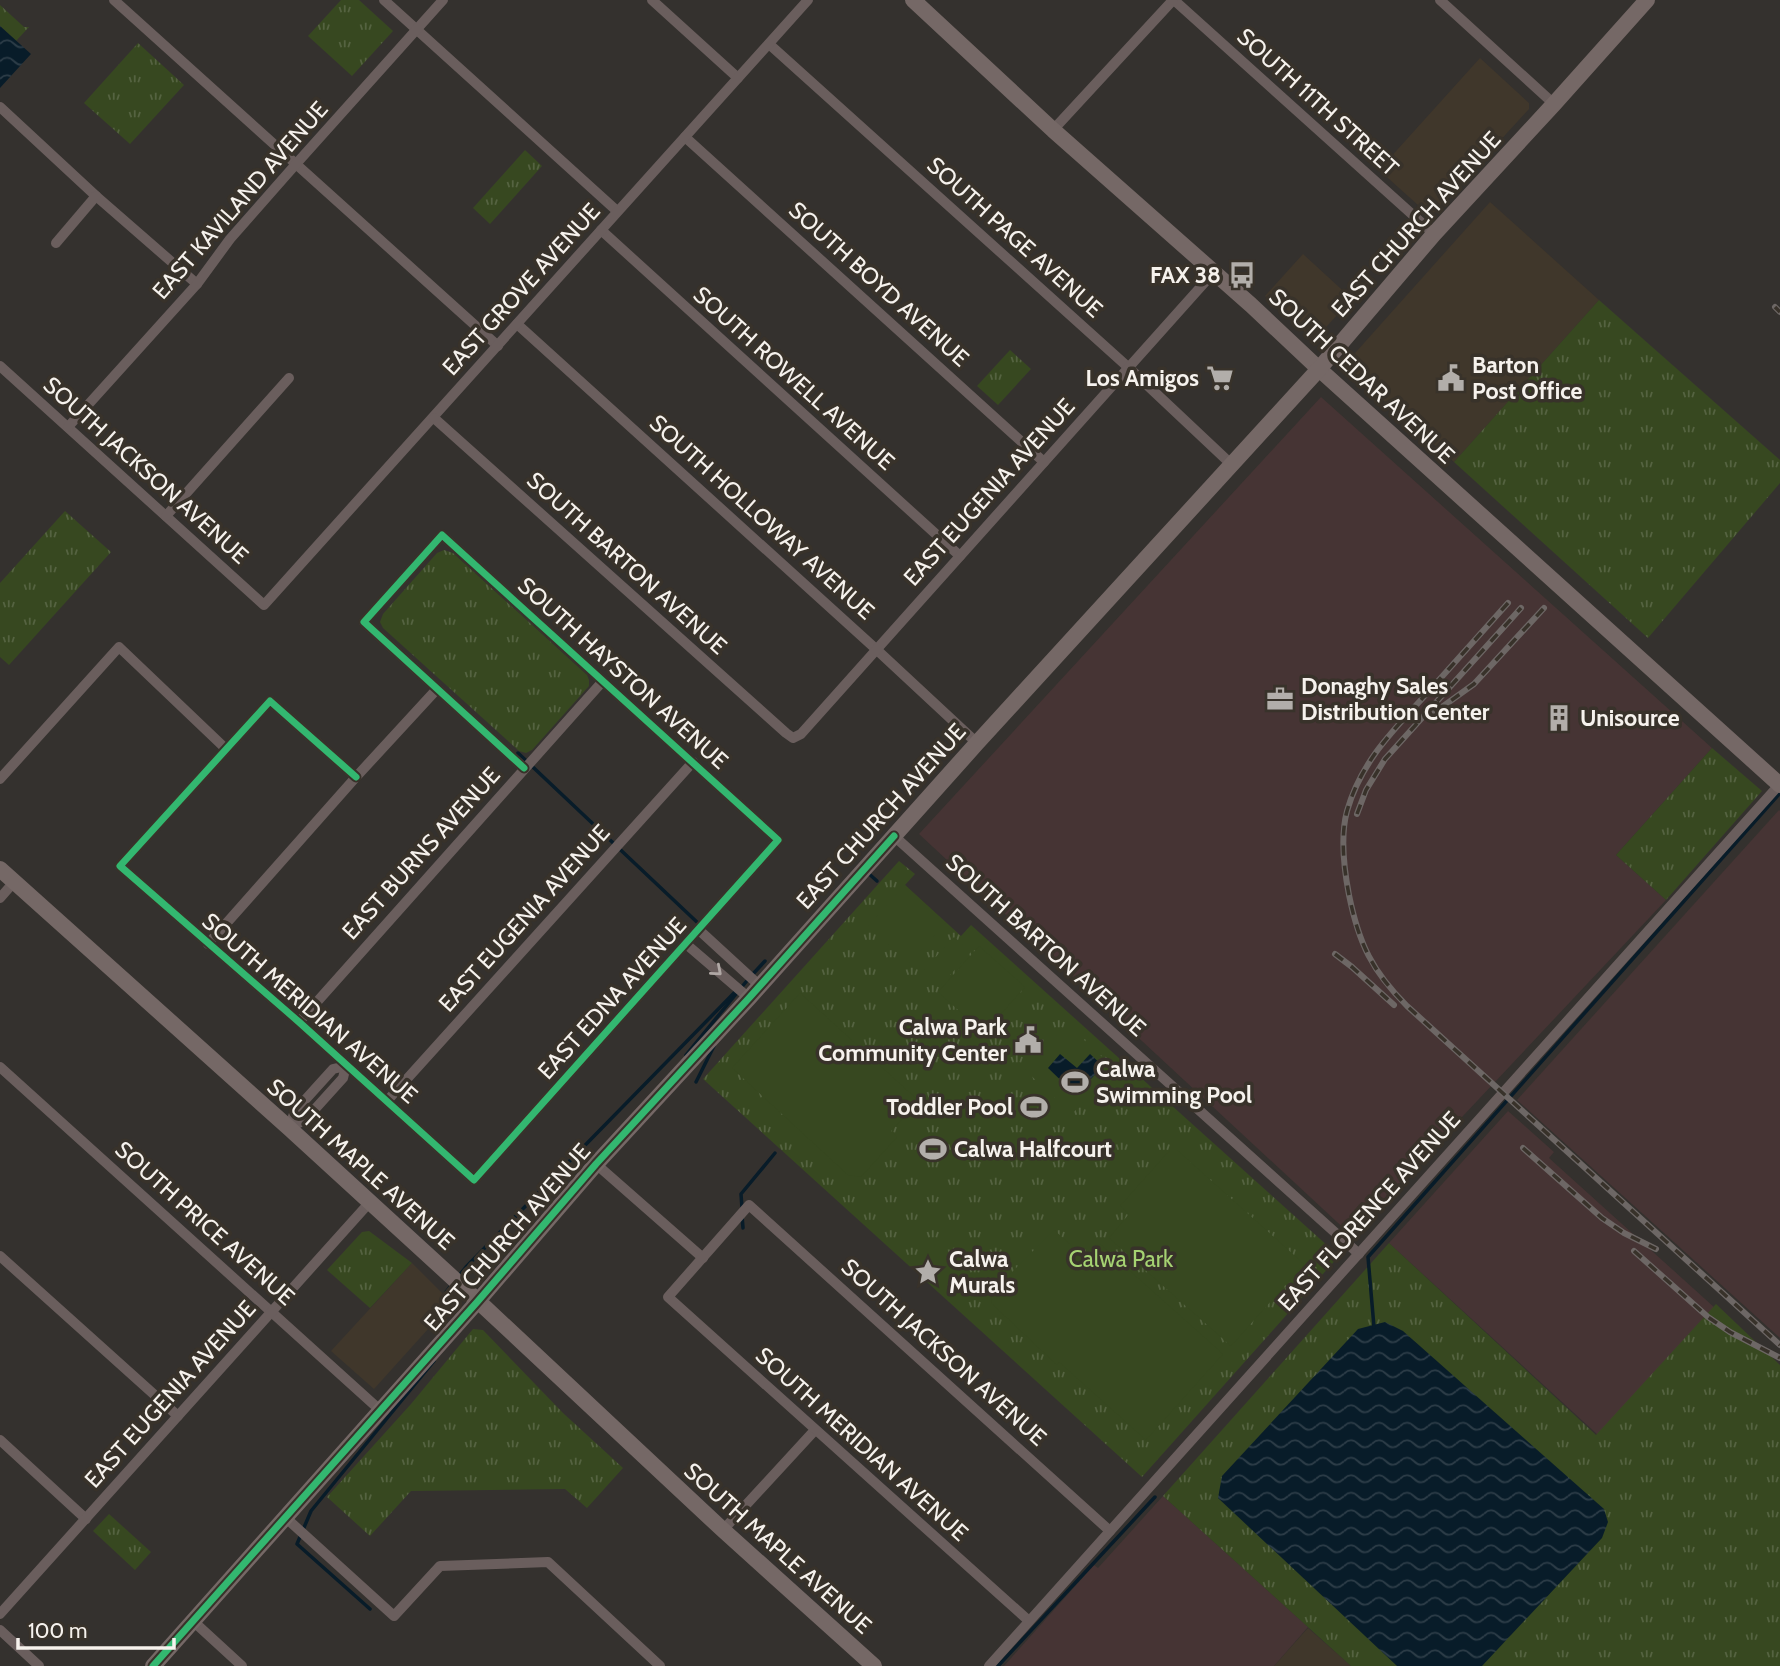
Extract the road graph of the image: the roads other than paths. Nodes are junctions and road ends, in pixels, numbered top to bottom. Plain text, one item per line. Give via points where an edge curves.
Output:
1 (114, 0) edge
2 (384, 0) edge
3 (443, 0) edge
4 (652, 0) edge
5 (808, 0) edge
6 (913, 0) edge
7 (1174, 0) edge
8 (1440, 0) edge
9 (1647, 0) edge
10 (416, 30) junction
11 (769, 44) junction
12 (738, 79) junction
13 (1554, 104) junction
14 (0, 107) edge
15 (1053, 130) junction
16 (685, 137) junction
17 (296, 164) junction
18 (96, 196) junction
19 (617, 211) junction
20 (601, 230) junction
21 (1434, 234) junction
22 (56, 243) dead end
23 (1214, 272) junction
24 (197, 284) junction
25 (517, 324) junction
26 (498, 346) junction
27 (0, 366) edge
28 (1129, 368) junction
29 (1319, 369) junction
30 (289, 378) dead end
31 (434, 418) junction
32 (68, 427) junction
33 (1044, 462) junction
34 (1231, 464) junction
35 (166, 516) junction
36 (960, 556) junction
37 (264, 605) joint
38 (877, 650) junction
39 (603, 681) junction
40 (437, 689) junction
41 (793, 738) joint
42 (977, 743) junction
43 (226, 749) junction
44 (693, 762) junction
45 (524, 768) junction
46 (356, 777) junction
47 (0, 779) edge
48 (1780, 785) edge
49 (894, 836) junction
50 (778, 840) joint
51 (0, 869) edge
52 (14, 883) junction
53 (0, 898) edge
54 (699, 930) junction
55 (208, 944) junction
56 (686, 944) junction
57 (754, 992) junction
58 (299, 1022) junction
59 (346, 1066) junction
60 (0, 1067) edge
61 (387, 1101) junction
62 (289, 1128) junction
63 (596, 1164) junction
64 (474, 1180) joint
65 (370, 1202) junction
66 (1359, 1254) junction
67 (0, 1256) edge
68 (704, 1258) junction
69 (478, 1301) junction
70 (272, 1312) junction
71 (381, 1411) junction
72 (178, 1416) junction
73 (814, 1430) junction
74 (0, 1440) edge
75 (286, 1518) junction
76 (86, 1519) junction
77 (723, 1530) junction
78 (1110, 1531) junction
79 (0, 1614) edge
80 (194, 1621) junction
81 (1030, 1621) junction
82 (0, 1630) edge
83 (39, 1666) edge
84 (153, 1666) edge
85 (242, 1666) edge
86 (660, 1666) edge
87 (874, 1666) edge
88 (989, 1666) edge

1 - 17 street
2 - 10 street
3 - 10 street, EAST KAVILAND AVENUE
4 - 12 street
5 - 11 street, EAST GROVE AVENUE
6 - 15 main road, SOUTH CEDAR AVENUE
7 - 15 street
7 - 21 street, SOUTH 11TH STREET
8 - 13 street
9 - 13 main road, EAST CHURCH AVENUE
10 - 17 street, EAST KAVILAND AVENUE
10 - 19 street
11 - 12 street, EAST GROVE AVENUE
11 - 28 street, SOUTH PAGE AVENUE
12 - 16 street, EAST GROVE AVENUE
13 - 21 main road, EAST CHURCH AVENUE
14 - 18 street
15 - 23 main road, SOUTH CEDAR AVENUE
16 - 19 street, EAST GROVE AVENUE
16 - 33 street, SOUTH BOYD AVENUE
17 - 24 street, EAST KAVILAND AVENUE
17 - 26 street
18 - 22 street
18 - 24 street
19 - 20 street, EAST GROVE AVENUE
20 - 25 street, EAST GROVE AVENUE
20 - 36 street, SOUTH ROWELL AVENUE
21 - 29 main road, EAST CHURCH AVENUE
23 - 28 street, EAST EUGENIA AVENUE
23 - 29 main road, SOUTH CEDAR AVENUE
24 - 32 street, EAST KAVILAND AVENUE
25 - 26 street, EAST GROVE AVENUE
25 - 38 street, SOUTH HOLLOWAY AVENUE
26 - 31 street, EAST GROVE AVENUE
27 - 32 street, SOUTH JACKSON AVENUE
28 - 33 street, EAST EUGENIA AVENUE
28 - 34 street, SOUTH PAGE AVENUE
29 - 34 main road, EAST CHURCH AVENUE
29 - 48 main road, SOUTH CEDAR AVENUE
30 - 35 street
31 - 37 street, EAST GROVE AVENUE
31 - 41 street, SOUTH BARTON AVENUE
32 - 35 street, SOUTH JACKSON AVENUE
33 - 36 street, EAST EUGENIA AVENUE
34 - 42 main road, EAST CHURCH AVENUE
35 - 37 street, SOUTH JACKSON AVENUE
36 - 38 street, EAST EUGENIA AVENUE
38 - 41 street, EAST EUGENIA AVENUE
38 - 42 street, SOUTH HOLLOWAY AVENUE
39 - 40 street, SOUTH HAYSTON AVENUE via 442,535 364,622
39 - 44 street, SOUTH HAYSTON AVENUE
39 - 45 street, EAST BURNS AVENUE
40 - 45 street
40 - 46 street
42 - 49 main road, EAST CHURCH AVENUE
43 - 46 street via 270,701
43 - 47 street via 119,647
43 - 55 street, SOUTH MERIDIAN AVENUE via 120,866
44 - 50 street, SOUTH HAYSTON AVENUE
44 - 61 street, EAST EUGENIA AVENUE
45 - 58 street, EAST BURNS AVENUE
46 - 55 street
48 - 66 street, EAST FLORENCE AVENUE
49 - 57 main road, EAST CHURCH AVENUE
49 - 66 street, SOUTH BARTON AVENUE
50 - 54 street, EAST EDNA AVENUE
51 - 52 main road, SOUTH MAPLE AVENUE
52 - 53 street
52 - 62 main road, SOUTH MAPLE AVENUE
54 - 56 street, EAST EDNA AVENUE
54 - 57 street
55 - 58 street, SOUTH MERIDIAN AVENUE
56 -> 57 street
56 - 64 street, EAST EDNA AVENUE
57 - 63 main road, EAST CHURCH AVENUE
58 - 59 street, SOUTH MERIDIAN AVENUE
59 - 61 street, SOUTH MERIDIAN AVENUE
59 - 62 street via 333,1069 295,1111
60 - 70 street, SOUTH PRICE AVENUE
61 - 64 street, SOUTH MERIDIAN AVENUE
62 - 65 main road, SOUTH MAPLE AVENUE
63 - 68 street
63 - 69 main road, EAST CHURCH AVENUE
65 - 69 main road, SOUTH MAPLE AVENUE
65 - 70 street, EAST EUGENIA AVENUE
66 - 78 street, EAST FLORENCE AVENUE
67 - 72 street
68 - 73 street, SOUTH MERIDIAN AVENUE via 668,1297
68 - 78 street, SOUTH JACKSON AVENUE via 749,1205
69 - 71 main road, EAST CHURCH AVENUE
69 - 77 main road, SOUTH MAPLE AVENUE
70 - 71 street, SOUTH PRICE AVENUE
70 - 72 street, EAST EUGENIA AVENUE
71 - 75 main road, EAST CHURCH AVENUE
72 - 76 street, EAST EUGENIA AVENUE
73 - 77 street
73 - 81 street, SOUTH MERIDIAN AVENUE
74 - 76 street
75 - 80 main road, EAST CHURCH AVENUE
75 - 86 street via 394,1616 440,1566 548,1562
76 - 79 street, EAST EUGENIA AVENUE
77 - 87 main road, SOUTH MAPLE AVENUE
78 - 81 street, EAST FLORENCE AVENUE
80 - 84 main road, EAST CHURCH AVENUE
80 - 85 street
81 - 88 street, EAST FLORENCE AVENUE
82 - 83 street

